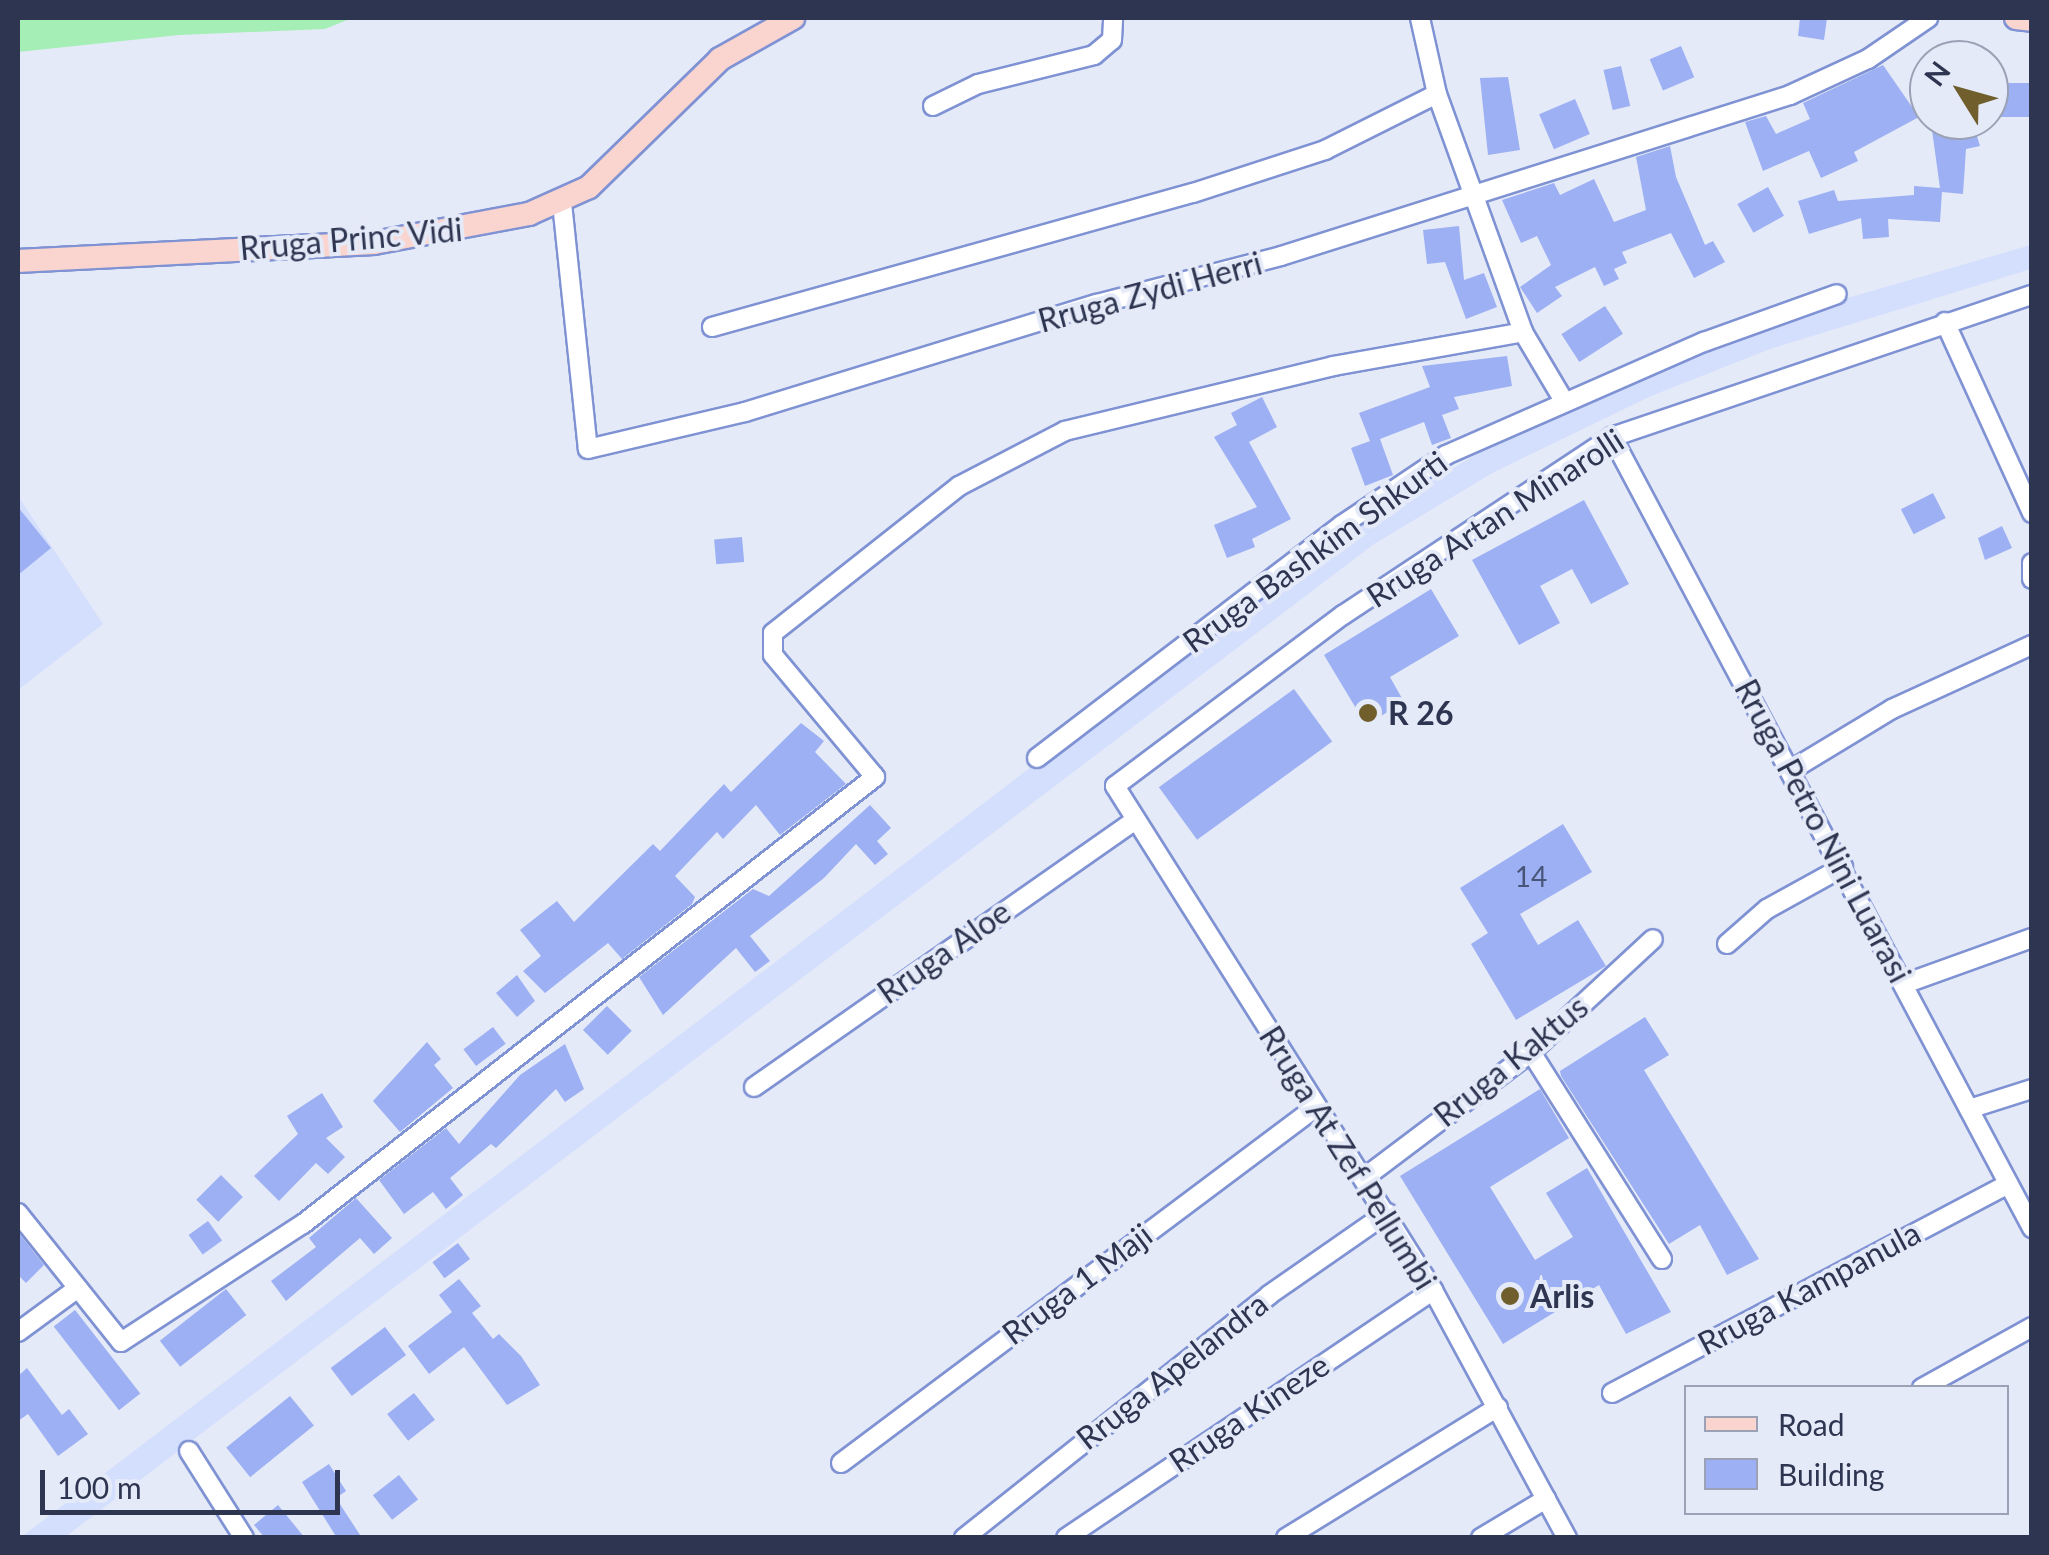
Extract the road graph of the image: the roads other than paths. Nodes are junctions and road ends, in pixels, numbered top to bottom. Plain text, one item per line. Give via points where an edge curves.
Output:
1 (794, 18) edge
2 (1113, 18) edge
3 (1420, 18) edge
4 (1928, 18) edge
5 (2016, 18) edge
6 (2032, 20) edge
7 (1438, 94) junction
8 (933, 106) dead end
9 (1473, 192) junction
10 (562, 203) junction
11 (18, 261) edge
12 (1837, 294) dead end
13 (2032, 294) edge
14 (1945, 322) junction
15 (712, 327) dead end
16 (1522, 332) junction
17 (1564, 401) junction
18 (1612, 437) junction
19 (2032, 513) edge
20 (2032, 563) edge
21 (2032, 579) edge
22 (2032, 646) edge
23 (1037, 758) dead end
24 (1793, 769) junction
25 (1115, 786) joint
26 (1136, 820) junction
27 (1843, 867) junction
28 (2032, 938) edge
29 (1653, 939) dead end
30 (1727, 944) dead end
31 (1904, 984) junction
32 (1531, 1052) junction
33 (754, 1087) dead end
34 (2032, 1090) edge
35 (1316, 1106) junction
36 (1969, 1109) junction
37 (1364, 1178) junction
38 (2008, 1184) junction
39 (18, 1213) edge
40 (1387, 1214) junction
41 (2032, 1228) edge
42 (1662, 1259) dead end
43 (78, 1288) junction
44 (1433, 1290) junction
45 (2032, 1327) edge
46 (18, 1332) edge
47 (1927, 1385) edge
48 (1612, 1393) dead end
49 (1498, 1407) junction
50 (189, 1451) dead end
51 (841, 1463) dead end
52 (1546, 1499) junction
53 (244, 1538) edge
54 (964, 1538) edge
55 (1066, 1538) edge
56 (1286, 1538) edge
57 (1482, 1538) edge
58 (1567, 1538) edge

1 - 10 street, Rruga Princ Vidi via 720,60 590,187
2 - 8 street via 1112,40 1094,55 978,84
3 - 7 street
4 - 9 street, Rruga Zydi Herri via 1868,59 1790,95
5 - 6 street
7 - 9 street
7 - 15 street via 1325,150 1193,193
9 - 10 street, Rruga Zydi Herri via 1281,256 1097,304 758,408 588,448
9 - 16 street
10 - 11 street, Rruga Princ Vidi via 450,233 374,243
12 - 17 street, Rruga Bashkim Shkurti
13 - 14 street, Rruga Artan Minarolli
14 - 18 street, Rruga Artan Minarolli
14 - 19 street
16 - 17 street
16 - 43 street via 1333,366 1065,431 959,486 773,632 773,655 875,778 303,1224 122,1342
17 - 23 street, Rruga Bashkim Shkurti via 1446,455 1386,495
18 - 24 street, Rruga Petro Nini Luarasi
18 - 25 street, Rruga Artan Minarolli via 1342,616
20 - 21 street
22 - 24 street via 1892,709
24 - 27 street, Rruga Petro Nini Luarasi
25 - 26 street, Rruga At Zef Pellumbi
26 - 33 street, Rruga Aloe
26 - 35 street, Rruga At Zef Pellumbi
27 - 30 street via 1767,909
27 - 31 street, Rruga Petro Nini Luarasi
28 - 31 street
29 - 32 street, Rruga Kaktus
31 - 36 street, Rruga Petro Nini Luarasi
32 - 37 street, Rruga Kaktus
32 - 42 street
34 - 36 street
35 - 37 street, Rruga At Zef Pellumbi
35 - 51 street, Rruga 1 Maji
36 - 38 street, Rruga Petro Nini Luarasi
37 - 40 street, Rruga At Zef Pellumbi
38 - 41 street, Rruga Petro Nini Luarasi
38 - 48 street, Rruga Kampanula
39 - 43 street
40 - 44 street, Rruga At Zef Pellumbi
40 - 54 street, Rruga Apelandra via 1269,1295
43 - 46 street
44 - 49 street, Rruga At Zef Pellumbi
44 - 55 street, Rruga Kineze
45 - 47 street
49 - 52 street, Rruga At Zef Pellumbi
49 - 56 street
50 - 53 street
52 - 57 street
52 - 58 street, Rruga At Zef Pellumbi

